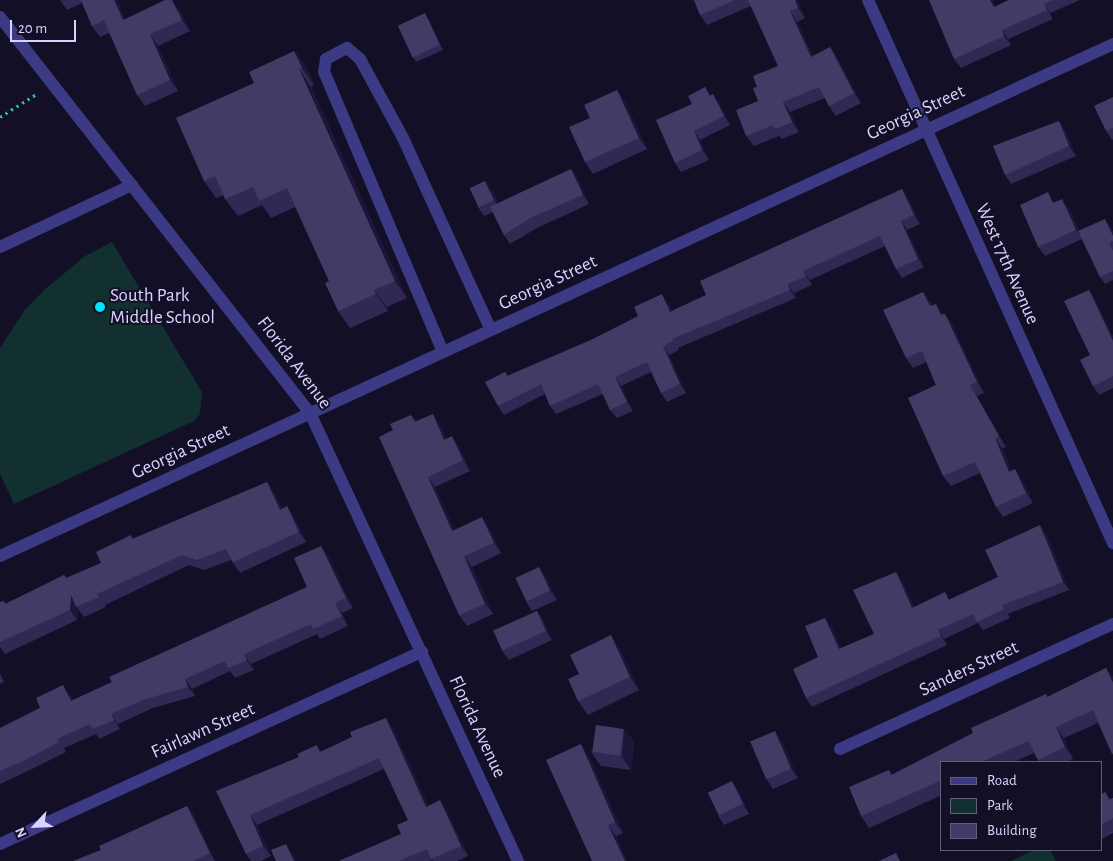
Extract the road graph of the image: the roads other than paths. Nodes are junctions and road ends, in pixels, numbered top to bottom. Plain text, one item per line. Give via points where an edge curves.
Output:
1 (868, 0) edge
2 (0, 17) edge
3 (1113, 44) edge
4 (926, 129) junction
5 (132, 185) junction
6 (0, 247) edge
7 (490, 330) junction
8 (443, 352) junction
9 (310, 413) junction
10 (1113, 543) edge
11 (0, 556) edge
12 (1113, 624) edge
13 (422, 652) junction
14 (840, 749) dead end
15 (0, 844) edge
16 (518, 861) edge

1 - 4 street, West 17th Avenue
2 - 5 street, Florida Avenue
3 - 4 street, Georgia Street
4 - 7 street, Georgia Street
4 - 10 street, West 17th Avenue
5 - 6 street
5 - 9 street, Florida Avenue
7 - 8 street, Georgia Street
7 - 8 street via 403,138 360,59 347,48 326,59 324,72
8 - 9 street, Georgia Street
9 - 11 street, Georgia Street
9 - 13 street, Florida Avenue
12 - 14 street, Sanders Street
13 - 15 street, Fairlawn Street
13 - 16 street, Florida Avenue

